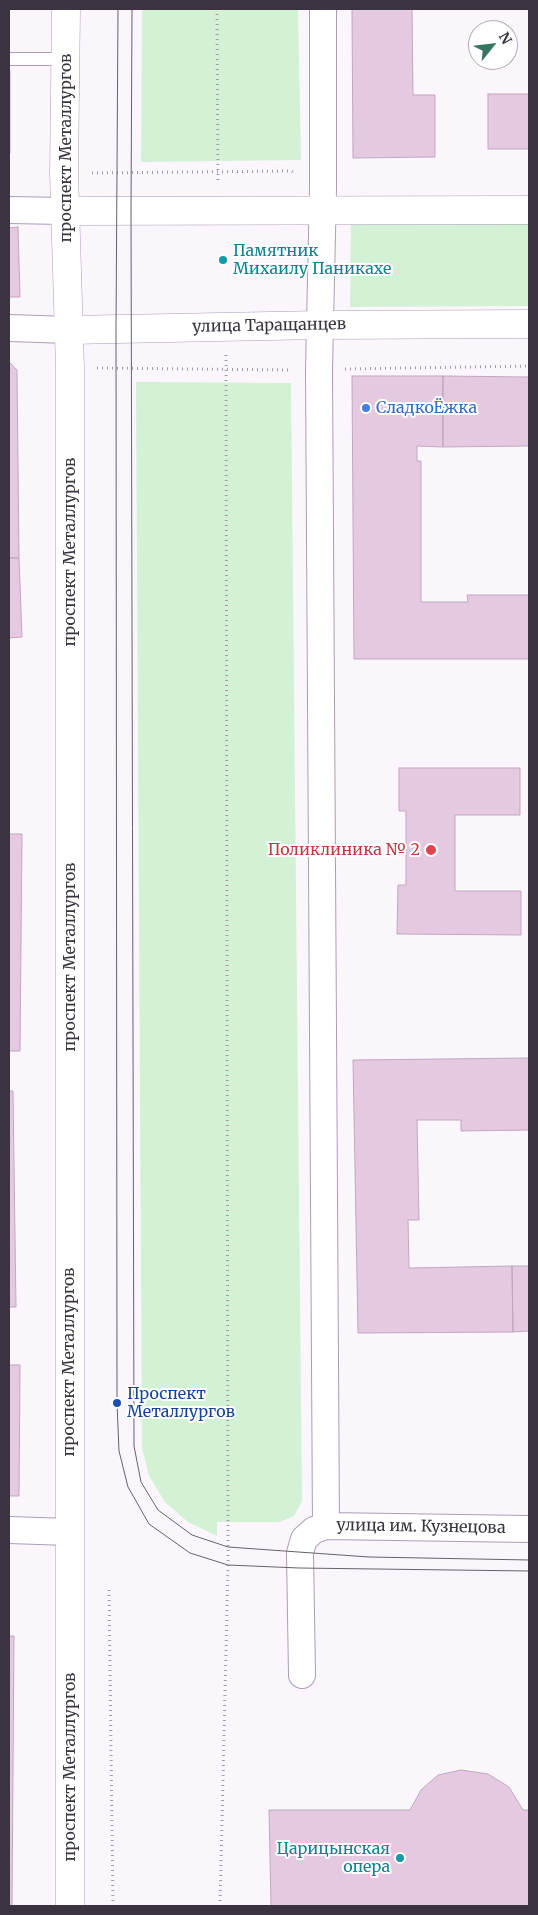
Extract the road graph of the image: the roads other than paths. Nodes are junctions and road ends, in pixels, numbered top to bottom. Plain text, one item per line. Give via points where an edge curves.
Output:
1 (66, 9) edge
2 (323, 9) edge
3 (9, 59) edge
4 (65, 59) junction
5 (322, 199) junction
6 (9, 210) edge
7 (64, 210) junction
8 (529, 210) edge
9 (529, 324) edge
10 (320, 325) junction
11 (9, 328) edge
12 (69, 330) junction
13 (326, 1526) junction
14 (529, 1529) edge
15 (9, 1530) edge
16 (69, 1532) junction
17 (302, 1675) dead end
18 (70, 1906) edge

1 - 4 main road, проспект Металлургов
2 - 5 street
3 - 4 lane
4 - 7 main road, проспект Металлургов
5 - 7 main road via 219,211
5 - 8 main road
5 - 10 street
6 - 7 street
7 - 12 main road, проспект Металлургов
9 - 10 main road, улица Таращанцев
10 - 12 main road, улица Таращанцев
10 - 13 street
11 - 12 street, улица Таращанцев
12 - 16 main road, проспект Металлургов
13 - 14 street, улица им. Кузнецова
13 - 17 street, улица им. Кузнецова via 314,1530 304,1539 300,1552
15 - 16 street
16 - 18 main road, проспект Металлургов

